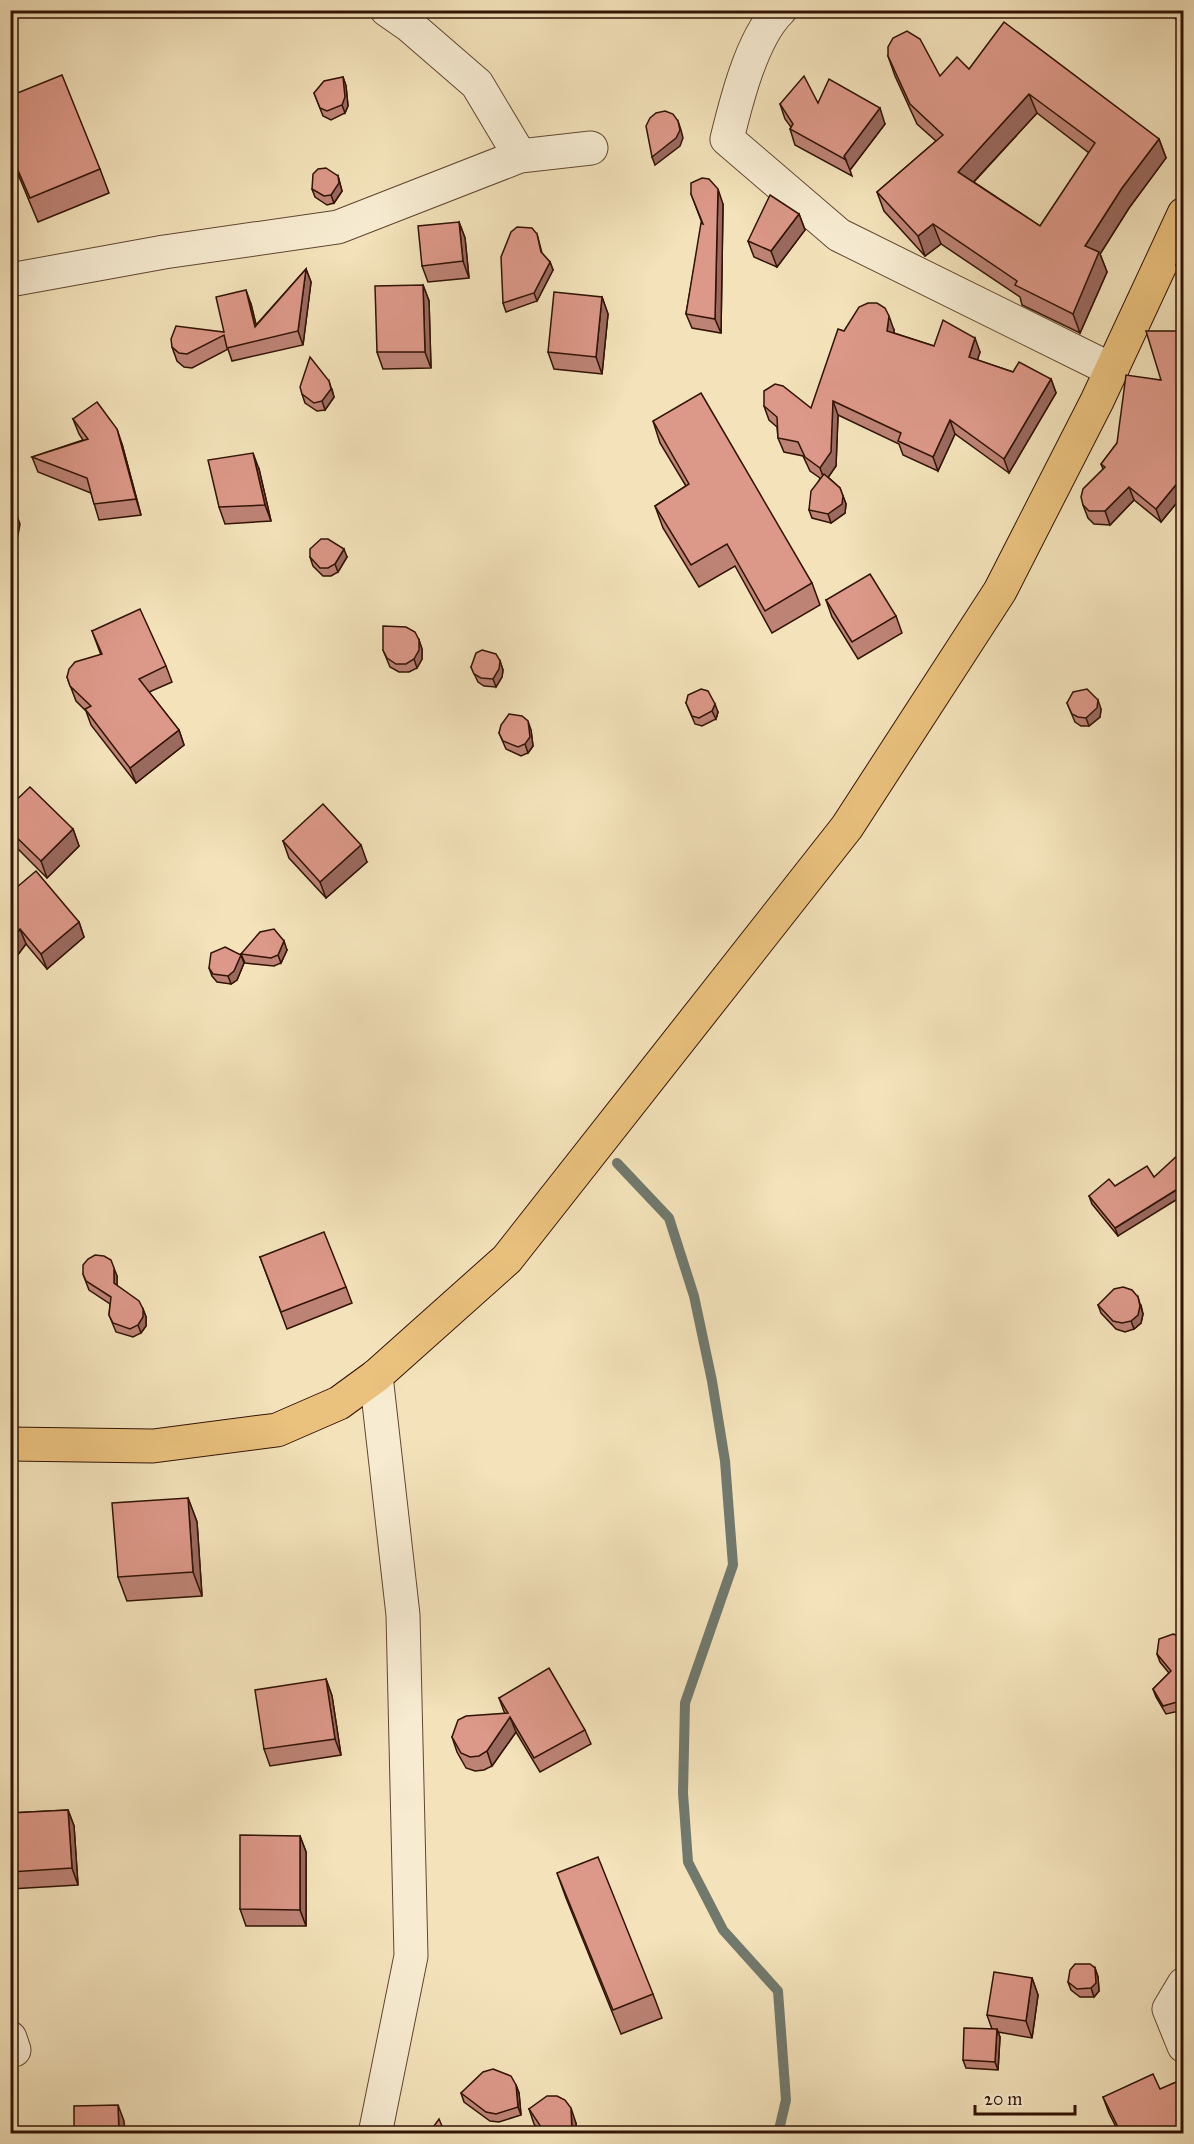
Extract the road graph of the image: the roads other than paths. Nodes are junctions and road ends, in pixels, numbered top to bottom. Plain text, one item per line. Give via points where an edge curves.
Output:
1 (387, 10) edge
2 (780, 10) edge
3 (591, 147) dead end
4 (520, 156) junction
5 (1184, 214) edge
6 (10, 280) edge
7 (1112, 370) junction
8 (376, 1376) junction
9 (10, 1444) edge
10 (1184, 1984) edge
11 (1184, 2046) edge
12 (375, 2133) edge

1 - 4 street via 477,84
2 - 7 street via 770,20 738,92 728,139 839,235
3 - 4 street
4 - 6 street via 338,227 164,252
5 - 7 main road
7 - 8 main road via 1000,591 847,827 507,1259
8 - 9 main road via 339,1403 277,1430 153,1446
8 - 12 street via 403,1614 411,1956
10 - 11 street via 1170,2009

